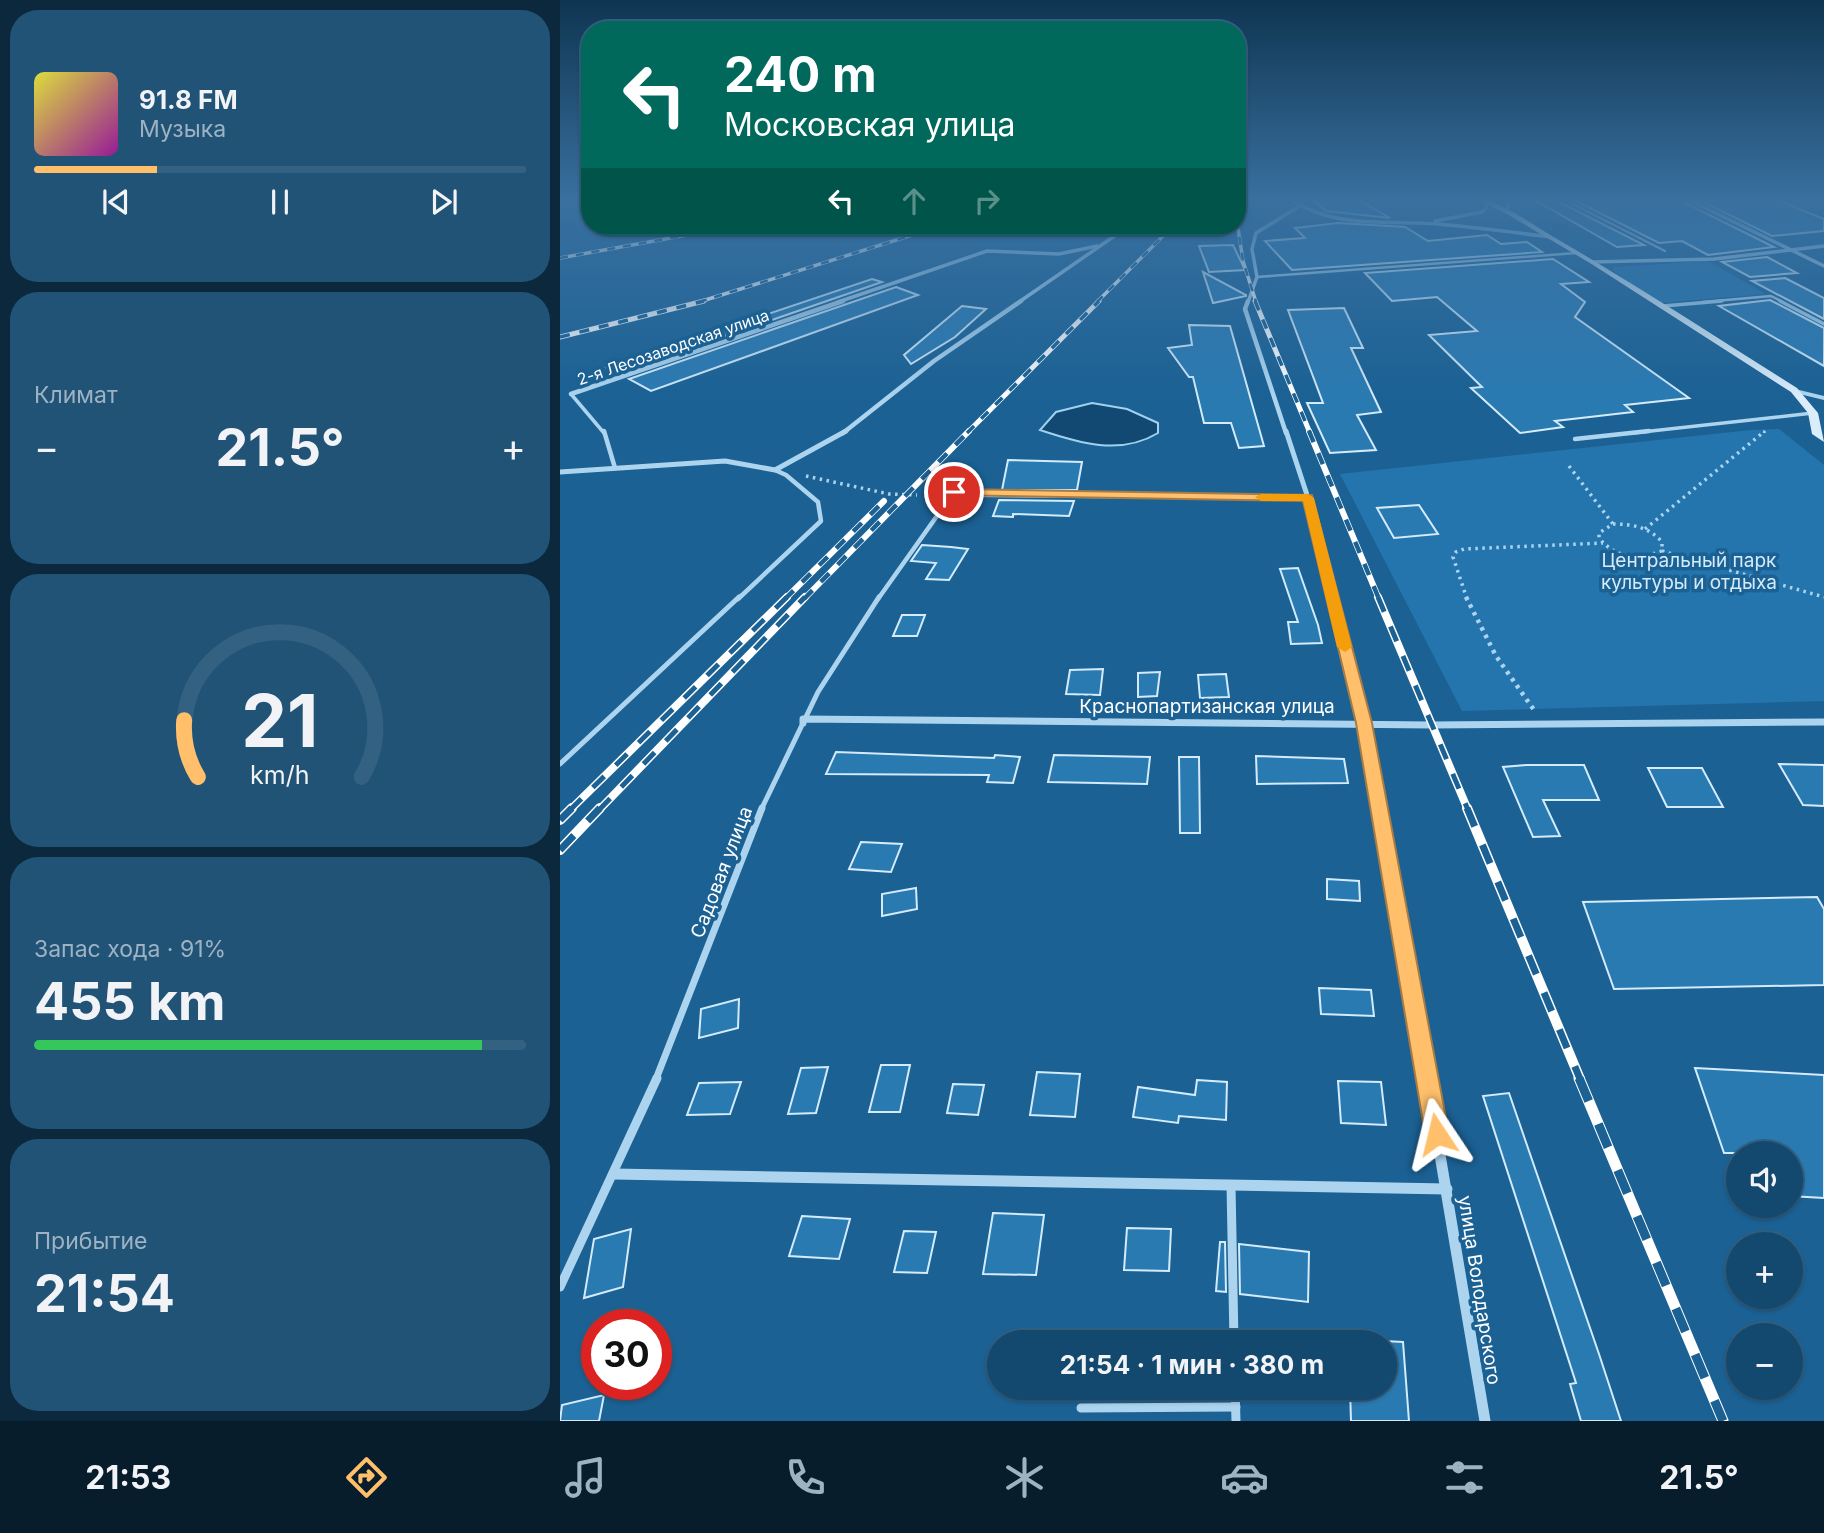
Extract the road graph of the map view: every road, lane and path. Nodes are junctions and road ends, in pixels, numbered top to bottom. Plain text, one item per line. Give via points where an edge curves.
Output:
1 (945, 265) edge
2 (1073, 265) edge
3 (1255, 265) edge
4 (1412, 265) edge
5 (1597, 265) edge
6 (1257, 277) junction
7 (1663, 306) junction
8 (1824, 324) edge
9 (1794, 390) junction
10 (571, 394) joint
11 (1824, 398) edge
12 (1824, 411) edge
13 (1813, 413) junction
14 (1768, 418) junction
15 (1575, 439) dead end
16 (1824, 439) edge
17 (1569, 466) dead end
18 (615, 468) junction
19 (775, 470) junction
20 (560, 472) edge
21 (786, 475) junction
22 (954, 492) junction
23 (929, 494) joint
24 (1308, 498) junction
25 (1614, 524) junction
26 (1645, 529) junction
27 (1603, 543) junction
28 (1662, 551) junction
29 (1824, 597) edge
30 (803, 721) junction
31 (1824, 722) edge
32 (1364, 723) junction
33 (1544, 724) junction
34 (560, 764) edge
35 (614, 1174) junction
36 (1231, 1185) junction
37 (1447, 1189) junction
38 (560, 1287) edge
39 (1234, 1330) edge
40 (1236, 1400) edge
41 (1236, 1407) junction
42 (1081, 1408) dead end
43 (1236, 1421) edge
44 (1485, 1421) edge

1 - 10 street, 2-я Лесозаводская улица
2 - 19 street via 934,361 838,437
3 - 6 street, улица Володарского
4 - 6 lane
5 - 7 main road
6 - 24 street, улица Володарского via 1245,309
7 - 8 lane via 1771,296
7 - 9 main road
9 - 11 street
9 - 13 main road
10 - 18 lane via 603,429
12 - 13 street
13 - 14 lane
13 - 16 main road via 1817,434
14 - 15 lane
14 - 26 path via 1764,434
17 - 25 path
18 - 19 street via 725,461
18 - 20 street
19 - 21 lane
21 - 23 path via 823,476 910,496
21 - 34 lane via 818,502 821,520
22 - 23 street
22 - 24 street
22 - 30 lane, Садовая улица via 844,648
24 - 32 street, улица Володарского
25 - 26 path
25 - 27 path via 1599,533
26 - 28 path via 1662,542
27 - 28 path via 1637,557
27 - 33 path via 1464,549 1453,556 1469,609 1499,664
28 - 29 path
30 - 32 street, Краснопартизанская улица
30 - 35 lane, Садовая улица via 775,775 676,1030
31 - 33 street, Краснопартизанская улица
32 - 33 street, Краснопартизанская улица
32 - 37 street, улица Володарского
35 - 36 street
35 - 38 lane, Садовая улица
36 - 37 street
36 - 39 lane
37 - 44 street, улица Володарского
40 - 41 lane
41 - 42 lane
41 - 43 lane

